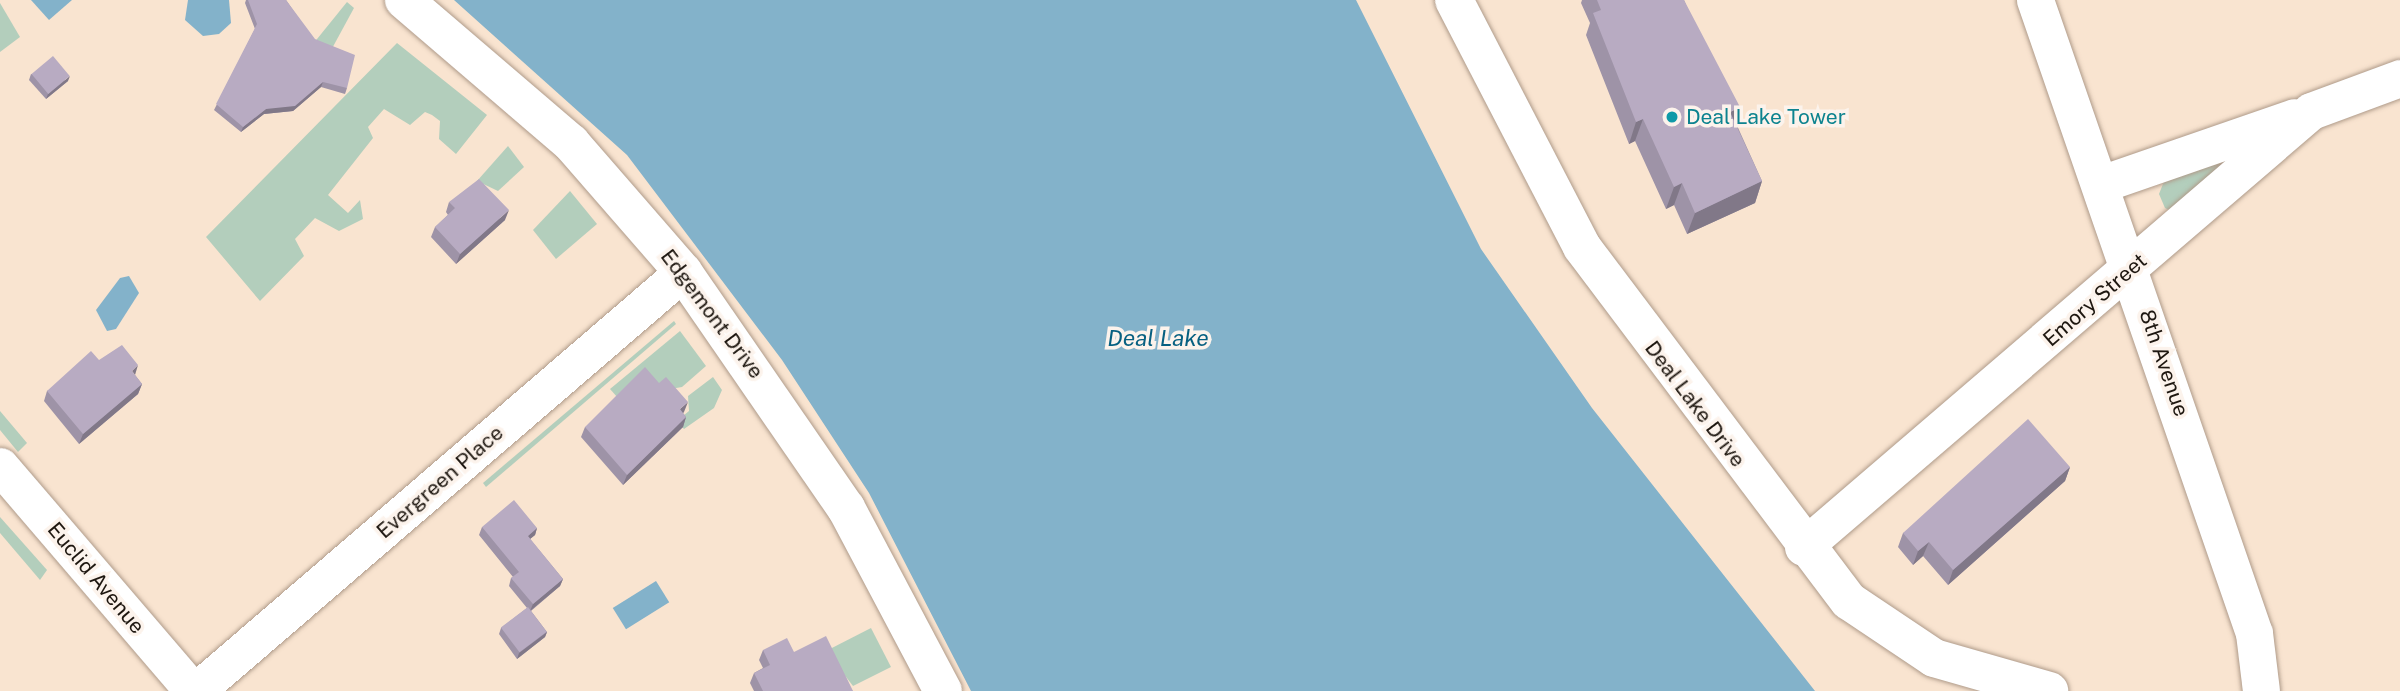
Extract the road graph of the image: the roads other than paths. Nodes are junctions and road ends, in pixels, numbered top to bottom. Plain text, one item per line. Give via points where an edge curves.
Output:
1 (404, 0) edge
2 (1454, 0) edge
3 (2035, 0) edge
4 (2400, 78) edge
5 (2311, 111) junction
6 (2101, 184) junction
7 (2132, 268) junction
8 (684, 272) junction
9 (0, 466) edge
10 (1803, 547) junction
11 (194, 691) edge
12 (943, 691) edge
13 (2049, 691) edge
14 (2261, 691) edge

1 - 8 main road, Edgemont Drive via 571,143
2 - 10 main road, Deal Lake Drive via 1582,247
3 - 6 street, 8th Avenue
4 - 5 street, Emory Street
5 - 6 street
5 - 7 street, Emory Street
6 - 7 street, 8th Avenue
7 - 10 street, Emory Street
7 - 14 street, 8th Avenue via 2254,633
8 - 11 street, Evergreen Place
8 - 12 main road, Edgemont Drive via 846,508
9 - 11 street, Euclid Avenue
10 - 13 main road, Deal Lake Drive via 1849,601 1888,632 1958,668

